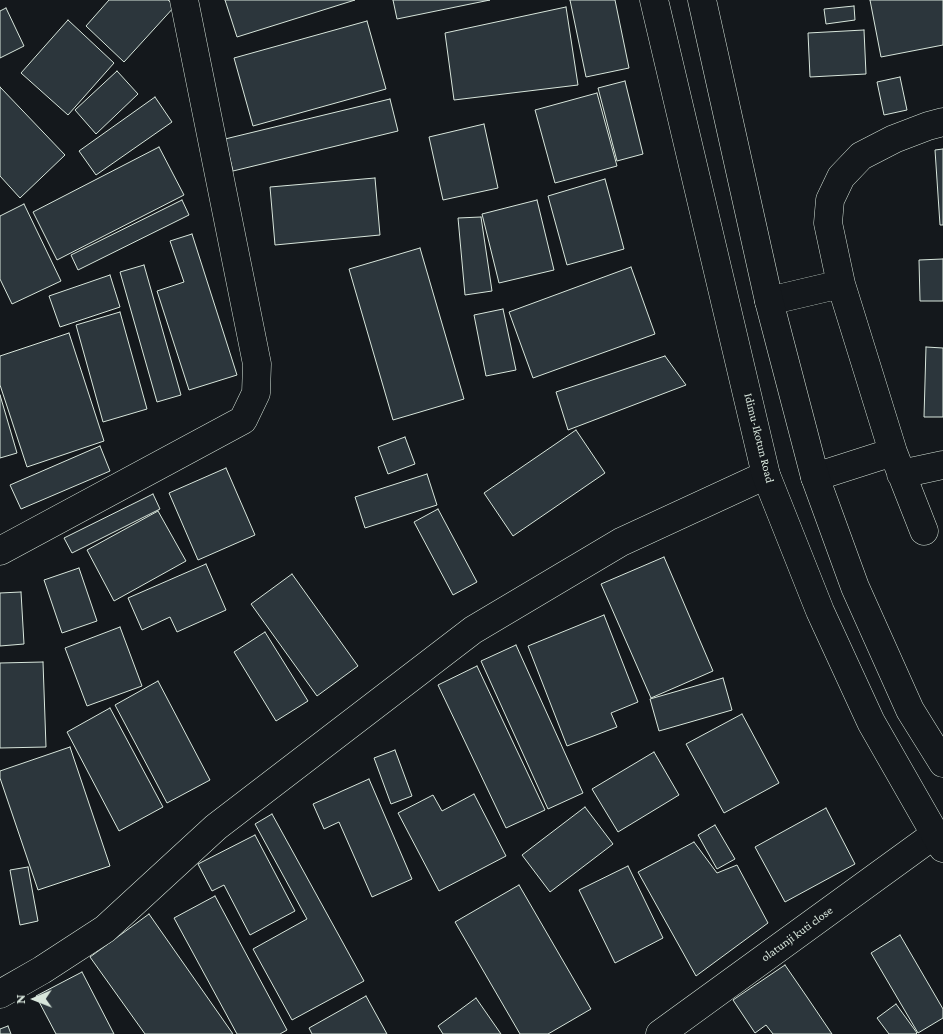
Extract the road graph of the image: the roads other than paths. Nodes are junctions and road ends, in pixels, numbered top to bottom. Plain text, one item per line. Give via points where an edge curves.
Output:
1 (184, 0) edge
2 (654, 0) edge
3 (702, 0) edge
4 (943, 122) edge
5 (841, 284) junction
6 (768, 301) junction
7 (897, 463) junction
8 (943, 465) edge
9 (766, 475) junction
10 (814, 477) junction
11 (924, 531) dead end
12 (0, 551) edge
13 (943, 763) edge
14 (939, 841) edge
15 (0, 994) edge
16 (660, 1034) edge

1 - 12 street via 257,364 256,393 243,420
2 - 9 street, Idimu-Ikotun Road
3 - 6 street
4 - 5 street via 894,139 862,156 842,177 830,200 828,223
5 - 6 street
5 - 7 street
6 - 10 street
7 - 8 street
7 - 10 street
7 - 11 street
9 - 14 street, Idimu-Ikotun Road via 820,611 871,722
9 - 15 street via 621,542 473,630 216,827 105,929
10 - 13 street via 855,587 906,701
14 - 16 street, olatunji kuti close

